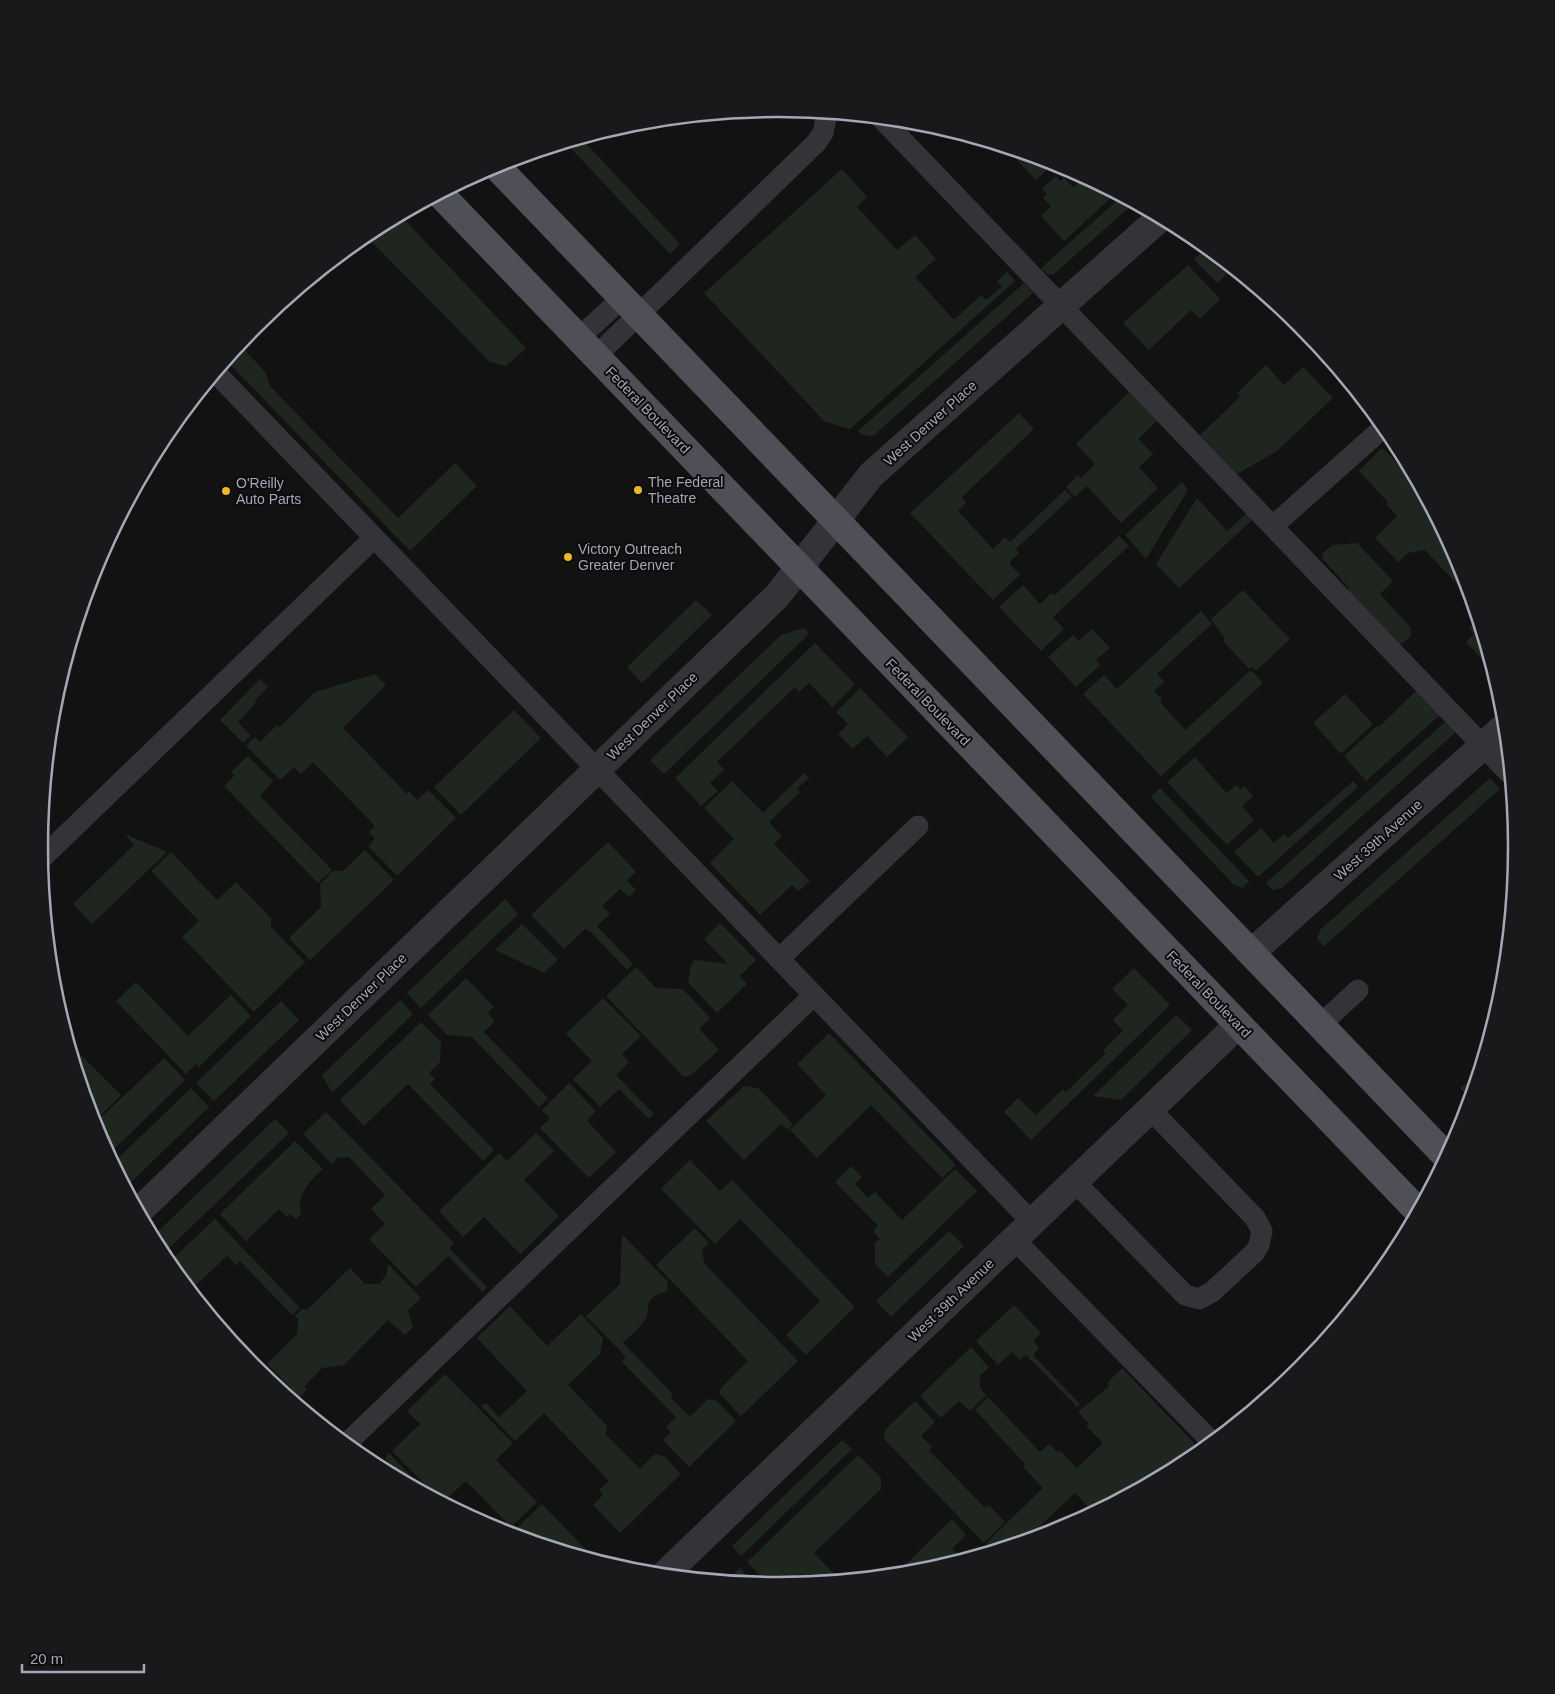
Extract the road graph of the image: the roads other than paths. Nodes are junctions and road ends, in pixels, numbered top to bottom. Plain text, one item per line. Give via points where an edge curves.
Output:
1 (826, 119) edge
2 (888, 126) edge
3 (502, 171) edge
4 (444, 198) edge
5 (1155, 223) edge
6 (630, 306) junction
7 (1061, 306) junction
8 (587, 347) junction
9 (220, 377) edge
10 (1378, 432) edge
11 (836, 520) junction
12 (1272, 526) junction
13 (374, 538) junction
14 (799, 568) junction
15 (1498, 733) edge
16 (1483, 746) junction
17 (1503, 766) edge
18 (597, 769) junction
19 (918, 826) dead end
20 (48, 852) edge
21 (1251, 953) junction
22 (779, 959) junction
23 (1358, 990) dead end
24 (814, 995) junction
25 (1238, 1025) junction
26 (1320, 1025) junction
27 (1150, 1109) junction
28 (1441, 1151) edge
29 (1074, 1181) junction
30 (1413, 1206) edge
31 (143, 1207) edge
32 (1023, 1230) junction
33 (1207, 1437) edge
34 (351, 1439) edge
35 (669, 1569) edge

1 - 6 lane via 823,133 816,143 737,219
2 - 7 lane
3 - 6 main road
4 - 8 main road, Federal Boulevard
5 - 7 street, West Denver Place
6 - 8 lane
6 - 11 main road
7 - 11 street, West Denver Place via 871,475
7 - 12 lane
8 - 14 main road, Federal Boulevard
9 - 13 lane
10 - 12 lane
11 - 14 street, West Denver Place
11 - 21 main road
12 - 16 lane
13 - 18 lane
13 - 20 lane
14 - 18 street, West Denver Place via 777,596
14 - 25 main road, Federal Boulevard
15 - 16 street, West 39th Avenue
16 - 17 lane
16 - 21 street, West 39th Avenue
18 - 22 lane
18 - 31 street, West Denver Place
19 - 22 lane
21 - 26 main road
22 - 24 lane
23 - 26 lane
24 - 32 lane
24 - 34 lane
25 - 27 street, West 39th Avenue
25 - 30 main road, Federal Boulevard
26 - 28 main road
27 - 29 street, West 39th Avenue
27 - 29 lane via 1260,1224 1259,1246 1219,1286 1199,1299 1184,1295
29 - 32 street, West 39th Avenue
32 - 33 lane
32 - 35 street, West 39th Avenue

